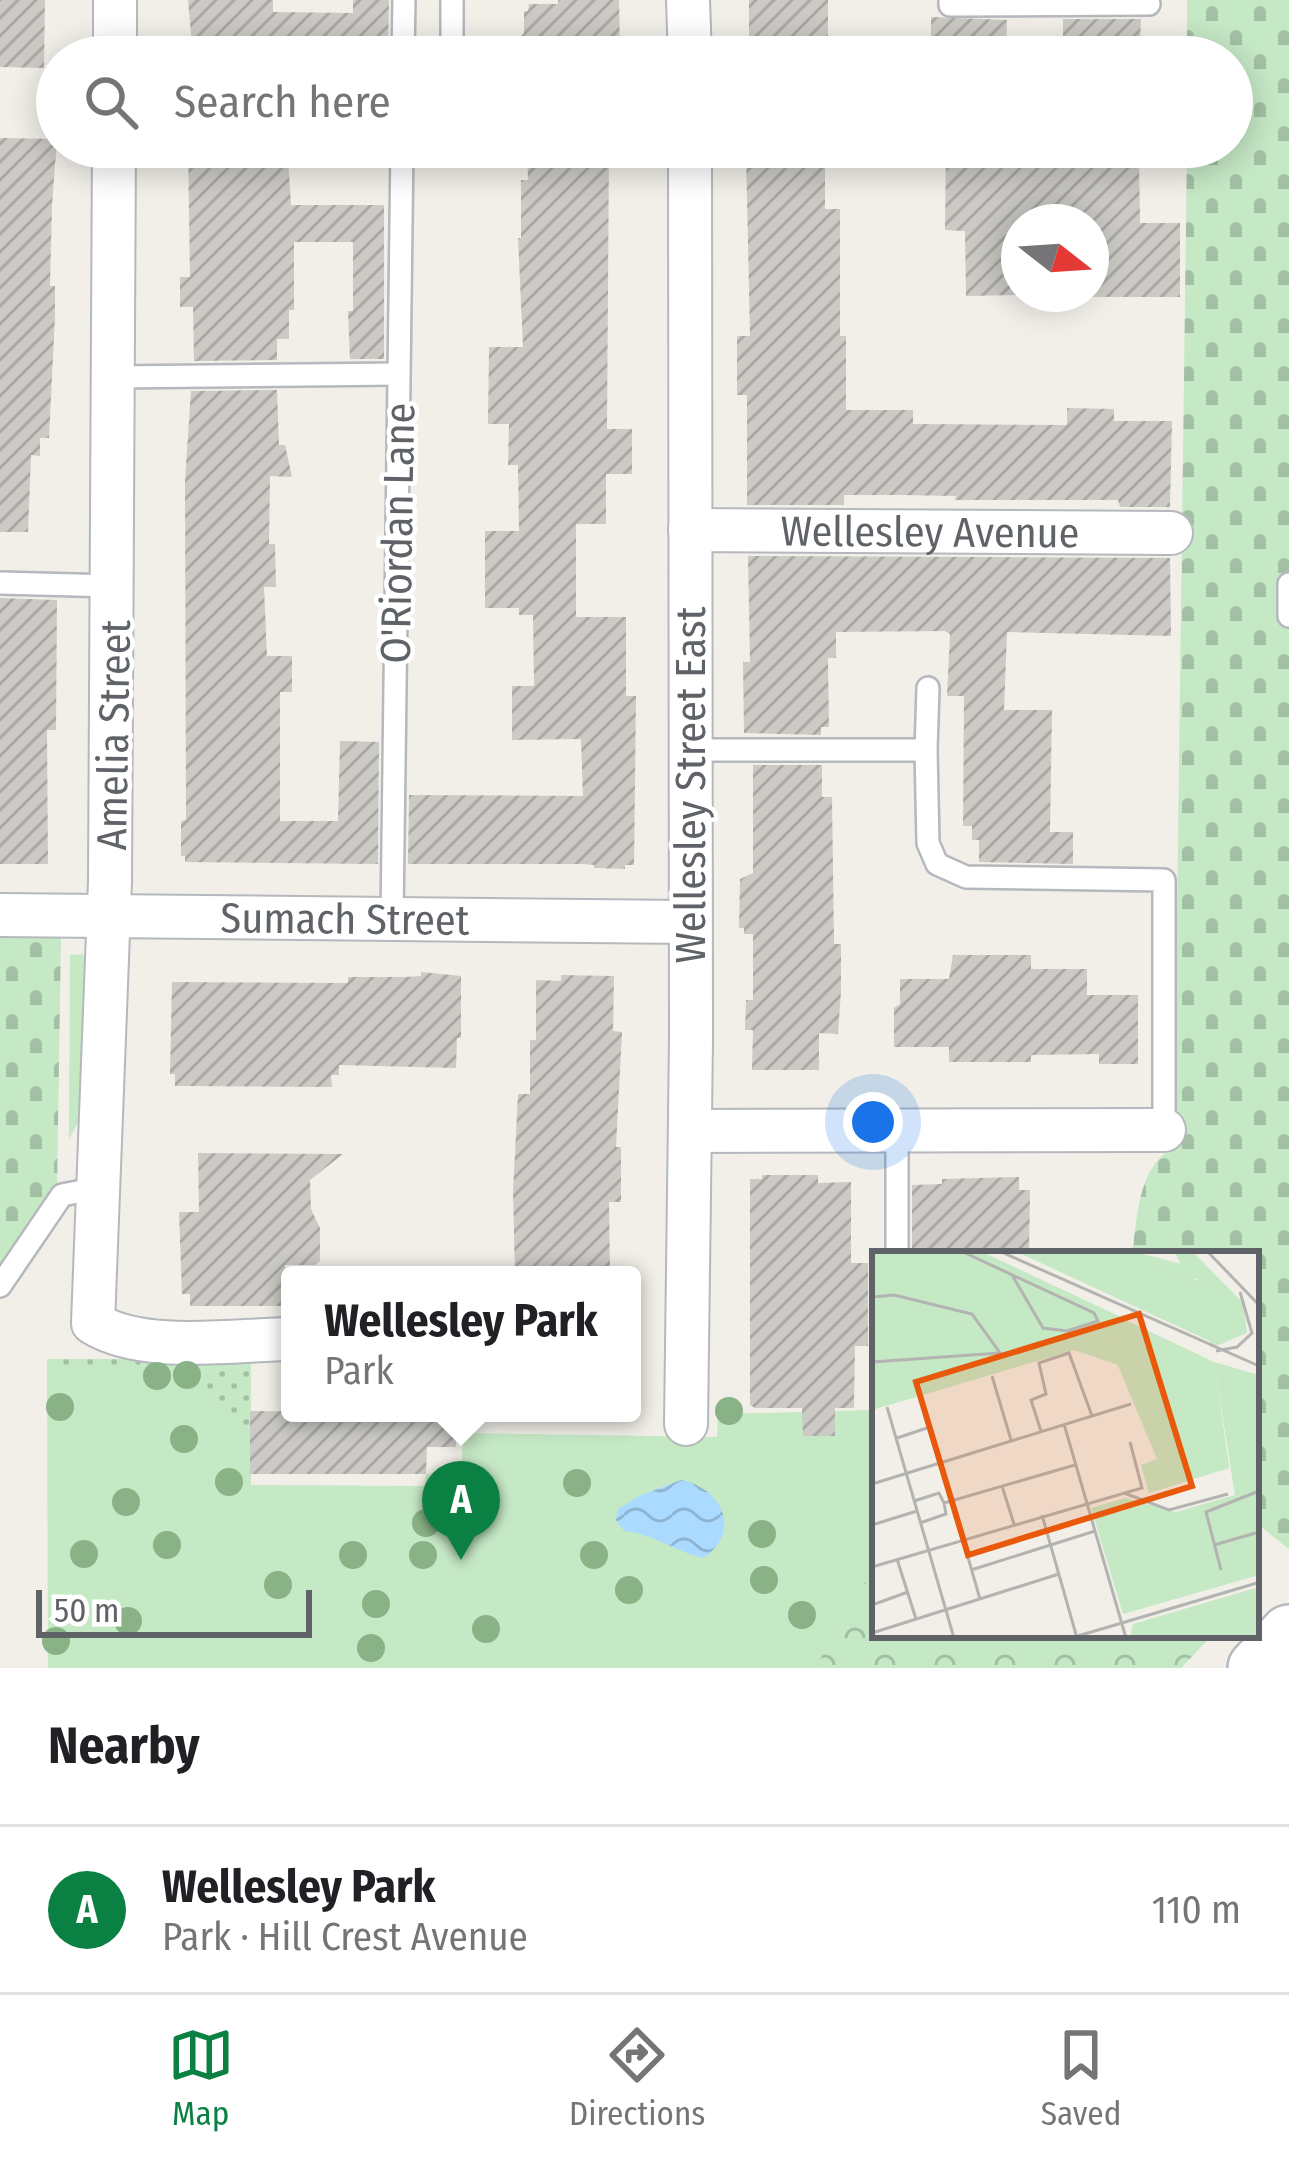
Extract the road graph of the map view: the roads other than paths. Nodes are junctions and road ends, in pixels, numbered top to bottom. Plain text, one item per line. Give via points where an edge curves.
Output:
1 (115, 0) edge
2 (404, 0) edge
3 (452, 0) edge
4 (688, 0) edge
5 (950, 0) edge
6 (1149, 4) dead end
7 (115, 36) edge
8 (403, 36) edge
9 (452, 36) edge
10 (689, 36) edge
11 (114, 168) edge
12 (402, 168) edge
13 (690, 168) edge
14 (398, 374) junction
15 (113, 377) junction
16 (690, 530) junction
17 (1172, 532) dead end
18 (0, 583) edge
19 (1289, 584) edge
20 (115, 586) junction
21 (1289, 616) edge
22 (928, 688) dead end
23 (690, 750) junction
24 (926, 750) junction
25 (0, 915) edge
26 (109, 915) junction
27 (392, 919) junction
28 (689, 922) junction
29 (1164, 1130) joint
30 (690, 1131) junction
31 (897, 1132) junction
32 (98, 1188) junction
33 (897, 1251) edge
34 (0, 1286) edge
35 (281, 1339) edge
36 (686, 1424) dead end
37 (1289, 1634) edge
38 (1257, 1668) edge

1 - 7 street
2 - 8 lane
3 - 9 lane
4 - 10 street
5 - 6 lane
11 - 15 street, Amelia Street
12 - 14 lane, O'Riordan Lane
13 - 16 street, Wellesley Street East
14 - 15 lane
14 - 27 lane, O'Riordan Lane
15 - 20 street, Amelia Street
16 - 17 street, Wellesley Avenue
16 - 23 street, Wellesley Street East
18 - 20 lane
19 - 21 lane
20 - 26 street, Amelia Street
22 - 24 lane
23 - 24 lane
23 - 28 street, Wellesley Street East
24 - 29 lane via 928,843 937,864 966,877 1164,880
25 - 26 street, Sumach Street
26 - 27 street, Sumach Street
26 - 32 street, Amelia Street
27 - 28 street, Sumach Street
28 - 30 street, Wellesley Street East
29 - 31 street
30 - 31 street
30 - 36 street, Wellesley Street East
31 - 33 lane
32 - 34 lane via 62,1195
32 - 35 street, Amelia Street via 93,1323 148,1341
37 - 38 street

